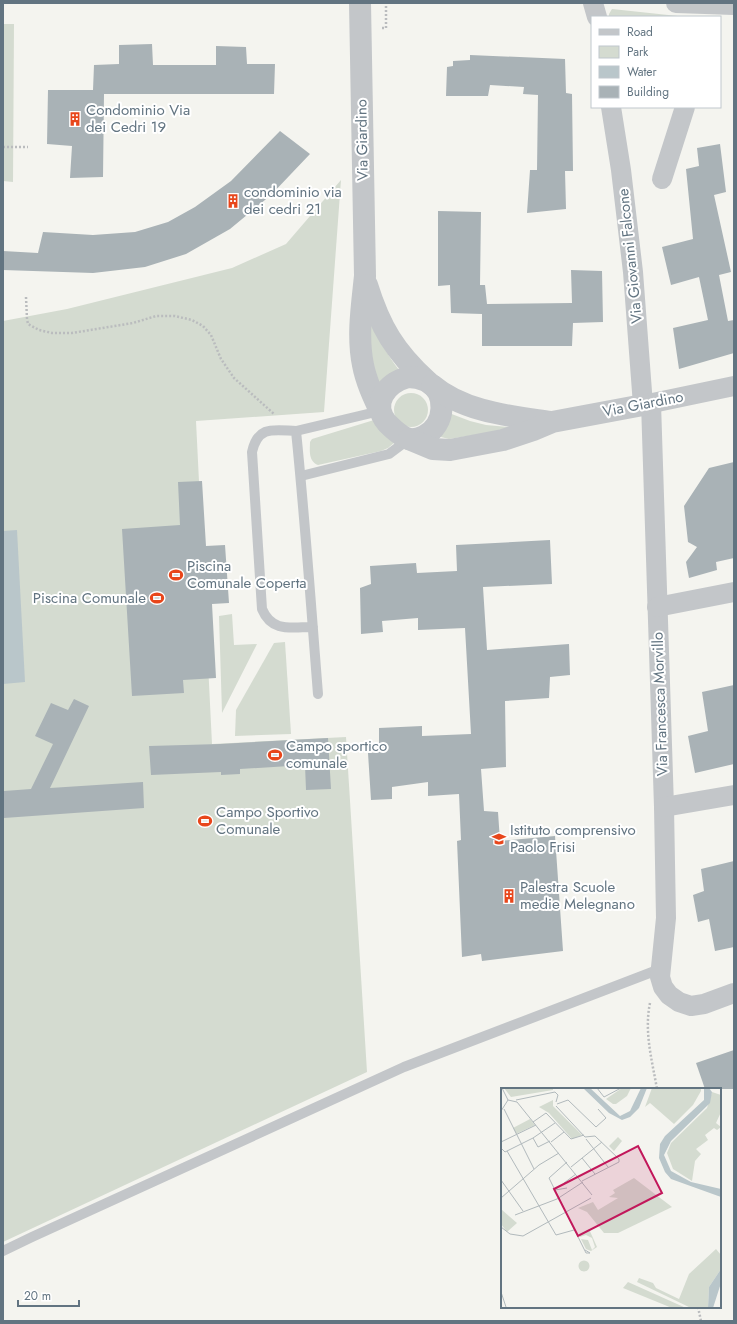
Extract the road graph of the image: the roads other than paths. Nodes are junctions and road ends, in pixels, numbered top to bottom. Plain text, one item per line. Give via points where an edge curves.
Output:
1 (360, 3) edge
2 (592, 3) edge
3 (676, 3) edge
4 (722, 9) edge
5 (597, 16) edge
6 (611, 108) edge
7 (685, 108) edge
8 (662, 179) dead end
9 (365, 276) junction
10 (429, 383) junction
11 (734, 386) edge
12 (647, 404) junction
13 (380, 411) junction
14 (552, 422) junction
15 (296, 431) junction
16 (409, 439) junction
17 (301, 476) junction
18 (734, 592) edge
19 (657, 607) junction
20 (313, 627) junction
21 (318, 694) dead end
22 (734, 795) edge
23 (664, 807) junction
24 (660, 969) junction
25 (734, 993) edge
26 (3, 1251) edge

1 - 9 street, Via Giardino
2 - 5 street
3 - 4 street
6 - 12 street, Via Giovanni Falcone via 621,170
7 - 8 street
9 - 10 street, Via Giardino via 377,314 392,342 410,366
9 - 13 street, Via Giardino via 361,356 367,380
10 - 13 street, Via Giardino via 413,377 398,380 384,393
10 - 14 street, Via Giardino via 442,393 472,407
10 - 16 street, Via Giardino via 437,391 440,399 440,418 428,434
11 - 12 street, Via Giardino
12 - 14 street, Via Giardino
12 - 19 street, Via Francesca Morvillo
13 - 15 lane
13 - 16 street, Via Giardino via 391,427
14 - 16 street, Via Giardino via 503,440 450,450 433,449
15 - 17 lane
15 - 20 lane via 267,431 257,438 254,445 252,459 261,603 265,616 274,625
16 - 17 lane via 389,454
17 - 20 lane
18 - 19 street
19 - 23 street, Via Francesca Morvillo
20 - 21 lane
22 - 23 street
23 - 24 street, Via Francesca Morvillo via 665,927
24 - 25 street, Via Francesca Morvillo via 661,983 665,991 683,1004 698,1005
24 - 26 lane via 404,1067

